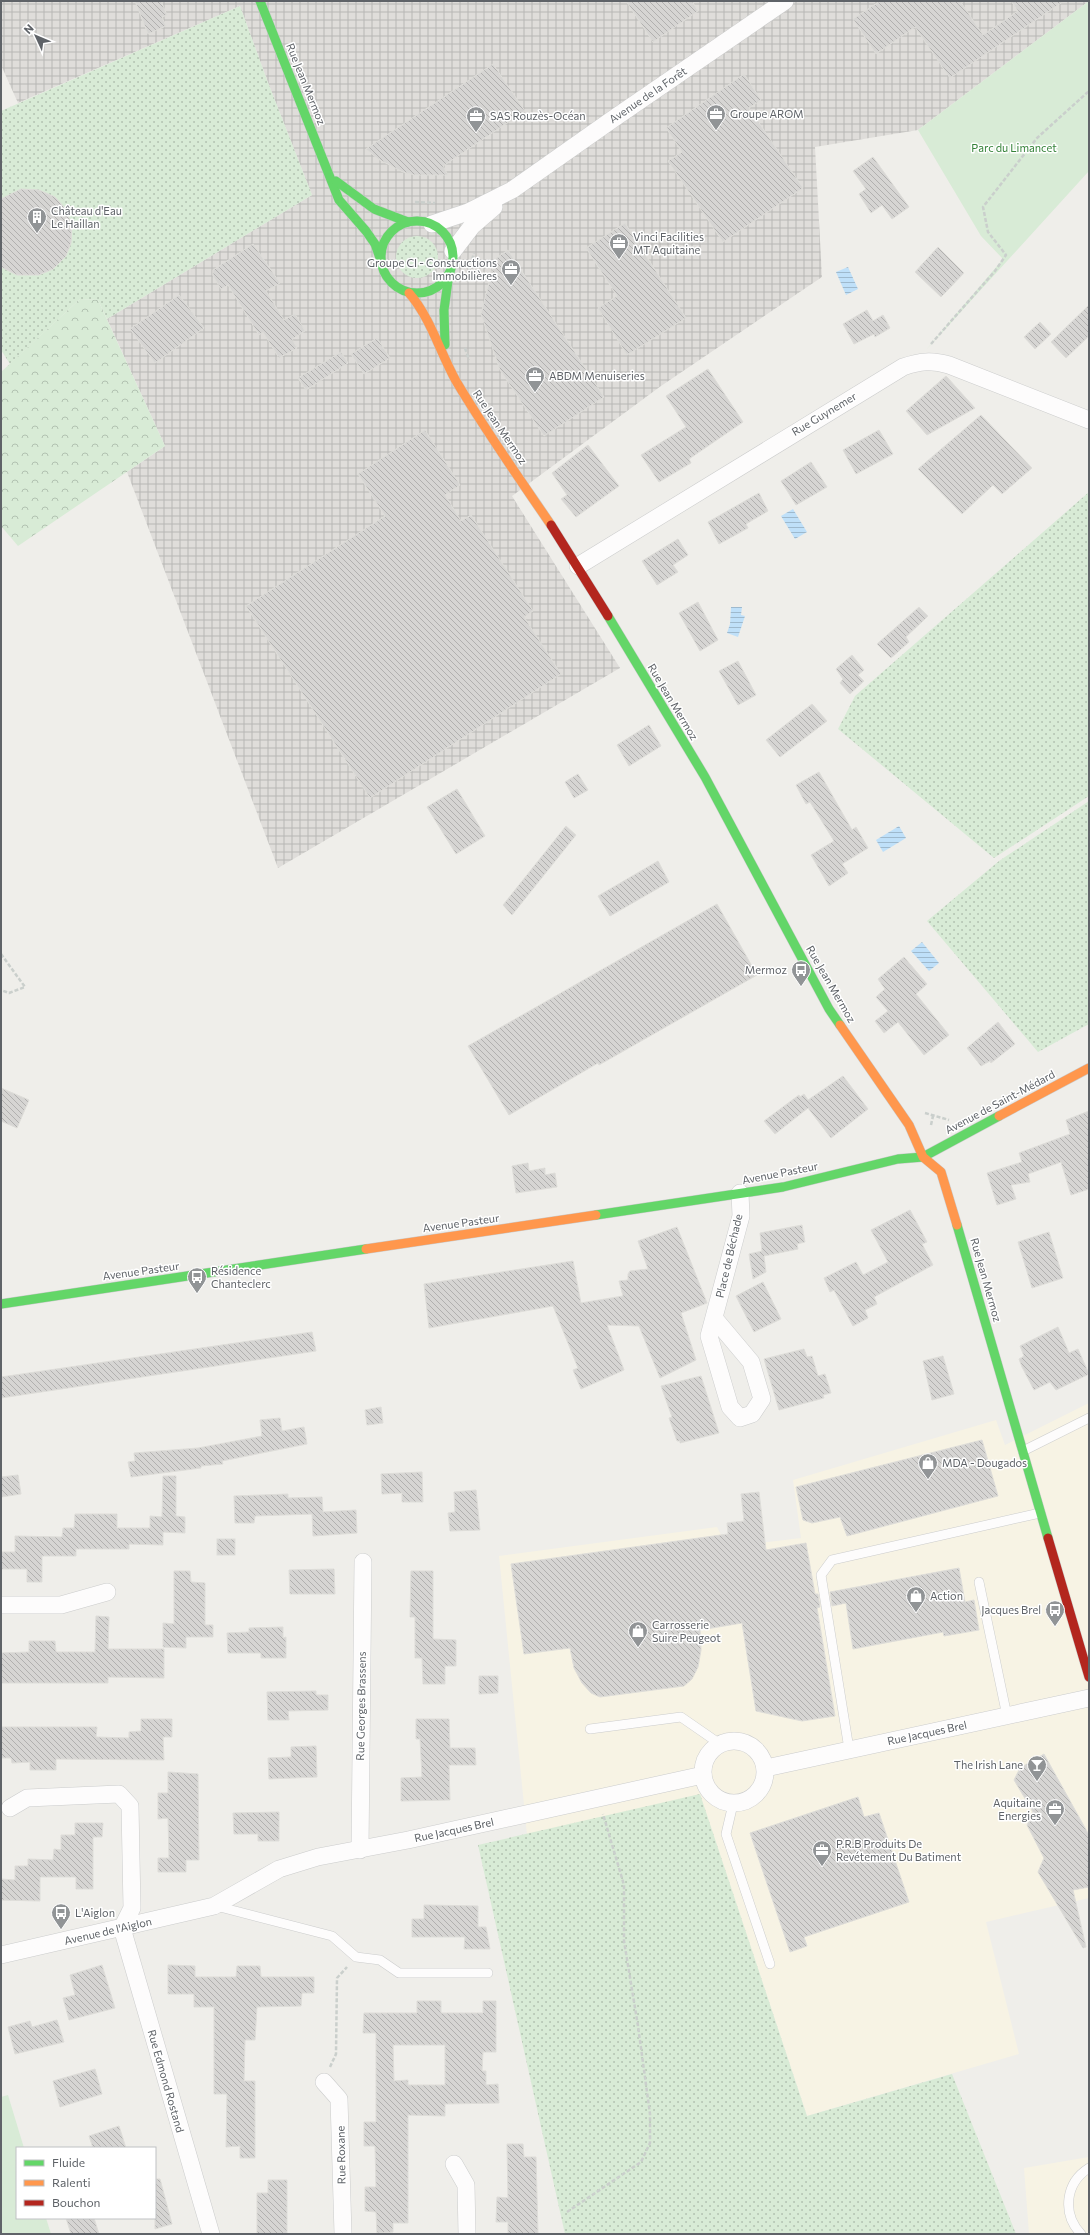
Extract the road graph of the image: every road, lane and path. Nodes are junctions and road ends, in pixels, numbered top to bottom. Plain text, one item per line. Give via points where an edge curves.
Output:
1 (260, 1) edge
2 (785, 1) edge
3 (1089, 91) edge
4 (329, 176) junction
5 (512, 190) junction
6 (408, 222) junction
7 (432, 224) junction
8 (452, 251) junction
9 (380, 258) junction
10 (449, 274) junction
11 (409, 293) junction
12 (919, 361) junction
13 (450, 371) junction
14 (1089, 420) edge
15 (578, 566) junction
16 (1, 954) edge
17 (1, 990) edge
18 (1089, 1068) edge
19 (923, 1157) junction
20 (740, 1193) junction
21 (1, 1304) edge
22 (714, 1318) junction
23 (1089, 1418) edge
24 (1023, 1451) junction
25 (1040, 1513) junction
26 (363, 1562) dead end
27 (979, 1582) dead end
28 (107, 1592) dead end
29 (1, 1605) edge
30 (1089, 1677) edge
31 (1089, 1698) edge
32 (1007, 1716) junction
33 (590, 1729) dead end
34 (720, 1744) junction
35 (849, 1749) junction
36 (766, 1768) junction
37 (703, 1775) junction
38 (598, 1798) junction
39 (733, 1804) junction
40 (10, 1808) dead end
41 (360, 1850) junction
42 (214, 1906) junction
43 (122, 1928) junction
44 (1, 1955) edge
45 (356, 1957) junction
46 (770, 1964) dead end
47 (488, 1973) dead end
48 (324, 2082) joint
49 (454, 2164) dead end
50 (1089, 2168) edge
51 (567, 2212) dead end
52 (211, 2234) edge
53 (343, 2234) edge
54 (466, 2234) edge
55 (1081, 2234) edge

1 - 4 street, Rue Jean Mermoz
2 - 5 street, Avenue de la Forêt
3 - 12 path via 1038,138 983,207 988,232 1006,255
4 - 6 street via 374,209
4 - 9 street, Rue Jean Mermoz via 339,200 366,230
5 - 7 street, Avenue de la Forêt via 468,212
5 - 8 street, Avenue de la Forêt via 472,226
6 - 7 street
6 - 9 street via 388,235 382,246
7 - 8 street via 445,235
8 - 10 street via 453,263
9 - 11 street via 382,270 388,280
10 - 11 street via 442,284 432,290
10 - 13 street, Rue Jean Mermoz via 443,298 442,321
11 - 13 street, Rue Jean Mermoz via 423,311
12 - 14 street, Rue Guynemer via 949,365
12 - 15 street, Rue Guynemer via 903,367
13 - 15 street, Rue Jean Mermoz
15 - 19 street, Rue Jean Mermoz via 705,778 829,1009 909,1125
16 - 17 path via 25,987 9,993
18 - 19 street, Avenue de Saint-Médard
19 - 20 street, Avenue Pasteur via 898,1159 783,1187
19 - 24 street, Rue Jean Mermoz via 942,1172
20 - 21 street, Avenue Pasteur
20 - 22 street, Place de Béchade via 741,1216
22 - 22 street, Place de Béchade via 709,1336 730,1407 740,1418 752,1414 762,1399 751,1362
23 - 24 lane
24 - 25 street, Rue Jean Mermoz
25 - 30 street, Rue Jean Mermoz
25 - 35 lane via 832,1560 821,1575
26 - 41 street, Rue Georges Brassens
27 - 32 lane
28 - 29 street via 61,1605
31 - 32 street, Rue Jacques Brel
32 - 35 street, Rue Jacques Brel
33 - 34 lane via 681,1717
34 - 36 street via 731,1741 745,1742 762,1757
34 - 37 street via 708,1755
35 - 36 street, Rue Jacques Brel
36 - 39 street via 764,1784 757,1794 748,1801
37 - 38 street, Rue Jacques Brel
37 - 39 street via 712,1795
38 - 41 street, Rue Jacques Brel
38 - 51 path via 624,1885 624,1941 650,2114 650,2143 641,2162
39 - 46 lane via 726,1834
40 - 43 street via 27,1798 118,1794 130,1806 132,1908
41 - 42 street, Rue Jacques Brel via 318,1857 279,1869
42 - 43 street, Avenue de l'Aiglon
42 - 45 lane via 332,1936
43 - 44 street, Avenue de l'Aiglon
43 - 52 street, Rue Edmond Rostand
45 - 47 lane via 380,1960 399,1973
45 - 48 path via 337,1978 336,2054
48 - 53 street, Rue Roxane via 340,2099
49 - 54 street via 466,2185
50 - 55 lane via 1072,2185 1068,2201 1070,2216

